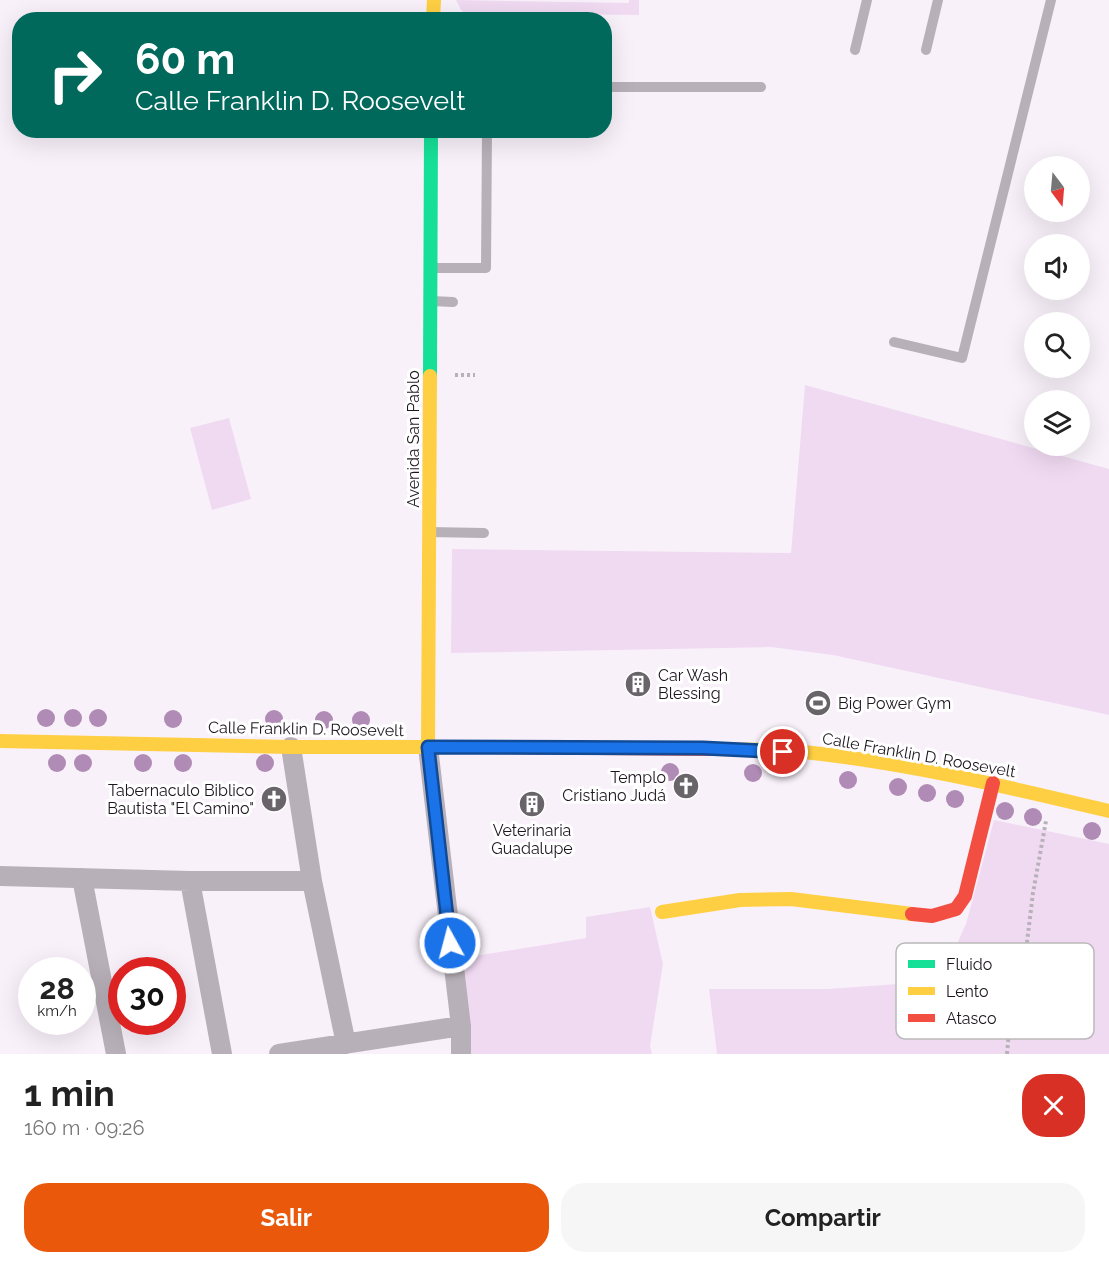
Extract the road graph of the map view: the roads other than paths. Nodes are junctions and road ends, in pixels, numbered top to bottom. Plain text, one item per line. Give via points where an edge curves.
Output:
1 (867, 0) edge
2 (938, 0) edge
3 (1051, 0) edge
4 (855, 50) dead end
5 (926, 50) dead end
6 (612, 87) edge
7 (761, 87) dead end
8 (431, 138) edge
9 (487, 138) edge
10 (430, 268) junction
11 (430, 302) junction
12 (453, 302) dead end
13 (894, 342) dead end
14 (429, 532) junction
15 (484, 533) dead end
16 (0, 741) edge
17 (291, 747) junction
18 (428, 747) junction
19 (993, 783) junction
20 (1109, 812) edge
21 (0, 876) edge
22 (82, 878) junction
23 (190, 881) junction
24 (312, 881) junction
25 (662, 912) dead end
26 (461, 1026) junction
27 (334, 1048) edge
28 (116, 1054) edge
29 (222, 1054) edge
30 (279, 1054) edge
31 (461, 1054) edge

1 - 4 lane
2 - 5 lane
3 - 13 lane via 962,358
6 - 7 lane
8 - 10 main road, Avenida San Pablo
9 - 10 lane via 486,268
10 - 11 main road, Avenida San Pablo
11 - 12 lane
11 - 14 main road, Avenida San Pablo
14 - 15 lane
14 - 18 main road, Avenida San Pablo
16 - 17 main road, Calle Franklin D. Roosevelt
17 - 18 main road, Calle Franklin D. Roosevelt
17 - 24 street
18 - 19 main road, Calle Franklin D. Roosevelt via 703,748 804,753
18 - 26 street
19 - 20 main road, Calle Franklin D. Roosevelt
19 - 25 main road via 965,896 956,909 932,916 791,899 740,900
21 - 22 street
22 - 23 street
22 - 28 street
23 - 24 street
23 - 29 street
24 - 27 street
26 - 27 street
26 - 31 street
27 - 30 street

